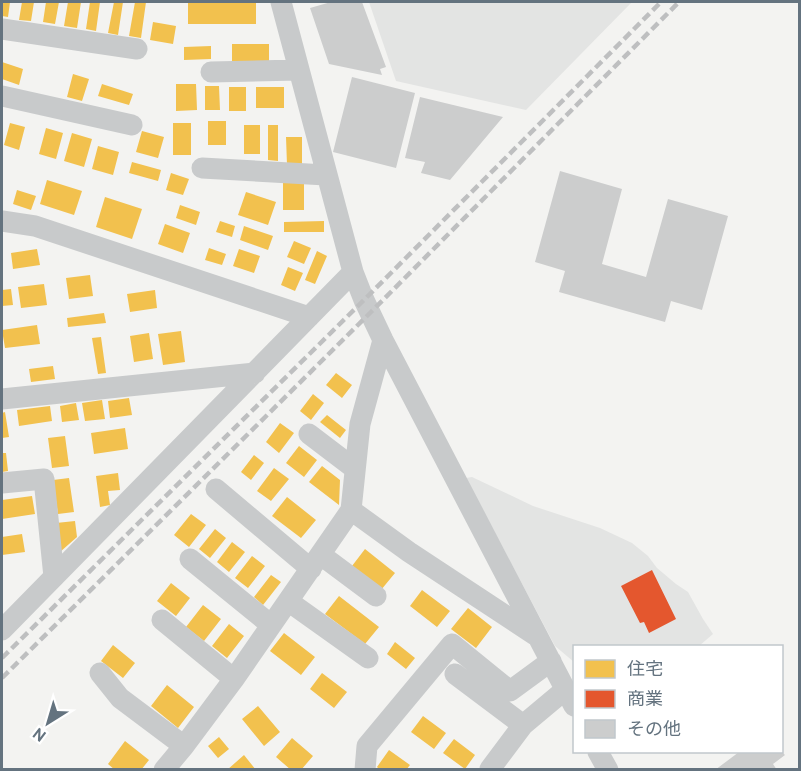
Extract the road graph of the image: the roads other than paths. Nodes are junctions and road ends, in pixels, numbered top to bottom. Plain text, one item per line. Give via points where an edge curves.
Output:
1 (281, 2) edge
2 (2, 29) edge
3 (137, 49) dead end
4 (298, 70) junction
5 (211, 72) dead end
6 (2, 96) edge
7 (132, 124) dead end
8 (202, 168) dead end
9 (326, 175) junction
10 (2, 221) edge
11 (353, 272) junction
12 (309, 317) junction
13 (383, 340) junction
14 (255, 373) junction
15 (2, 399) edge
16 (309, 434) dead end
17 (355, 469) junction
18 (2, 483) edge
19 (216, 489) dead end
20 (351, 510) junction
21 (190, 559) dead end
22 (316, 562) junction
23 (54, 577) junction
24 (376, 596) dead end
25 (288, 601) junction
26 (162, 620) dead end
27 (271, 625) junction
28 (2, 630) edge
29 (538, 637) junction
30 (368, 658) dead end
31 (551, 661) junction
32 (100, 674) dead end
33 (455, 674) dead end
34 (234, 679) junction
35 (570, 698) edge
36 (523, 726) junction
37 (184, 746) junction
38 (599, 753) edge
39 (490, 769) edge
40 (164, 770) edge
41 (365, 770) edge
42 (608, 770) edge

1 - 4 street
2 - 3 street
4 - 5 street
4 - 9 street
6 - 7 street
8 - 9 street
9 - 11 street
10 - 12 street via 34,226
11 - 12 street
11 - 13 street
12 - 14 street
13 - 17 street via 360,424
13 - 29 street
14 - 15 street
14 - 23 street
16 - 17 street
17 - 20 street
18 - 23 street via 44,479
19 - 22 street
20 - 22 street
20 - 29 street
21 - 27 street
22 - 24 street
22 - 25 street
23 - 28 street
25 - 27 street
25 - 30 street
26 - 34 street
27 - 34 street
29 - 31 street
31 - 35 street
31 - 41 street via 510,691 452,644 367,746
32 - 37 street via 120,698
33 - 36 street
34 - 37 street
35 - 36 street
36 - 39 street
37 - 40 street
38 - 42 street

